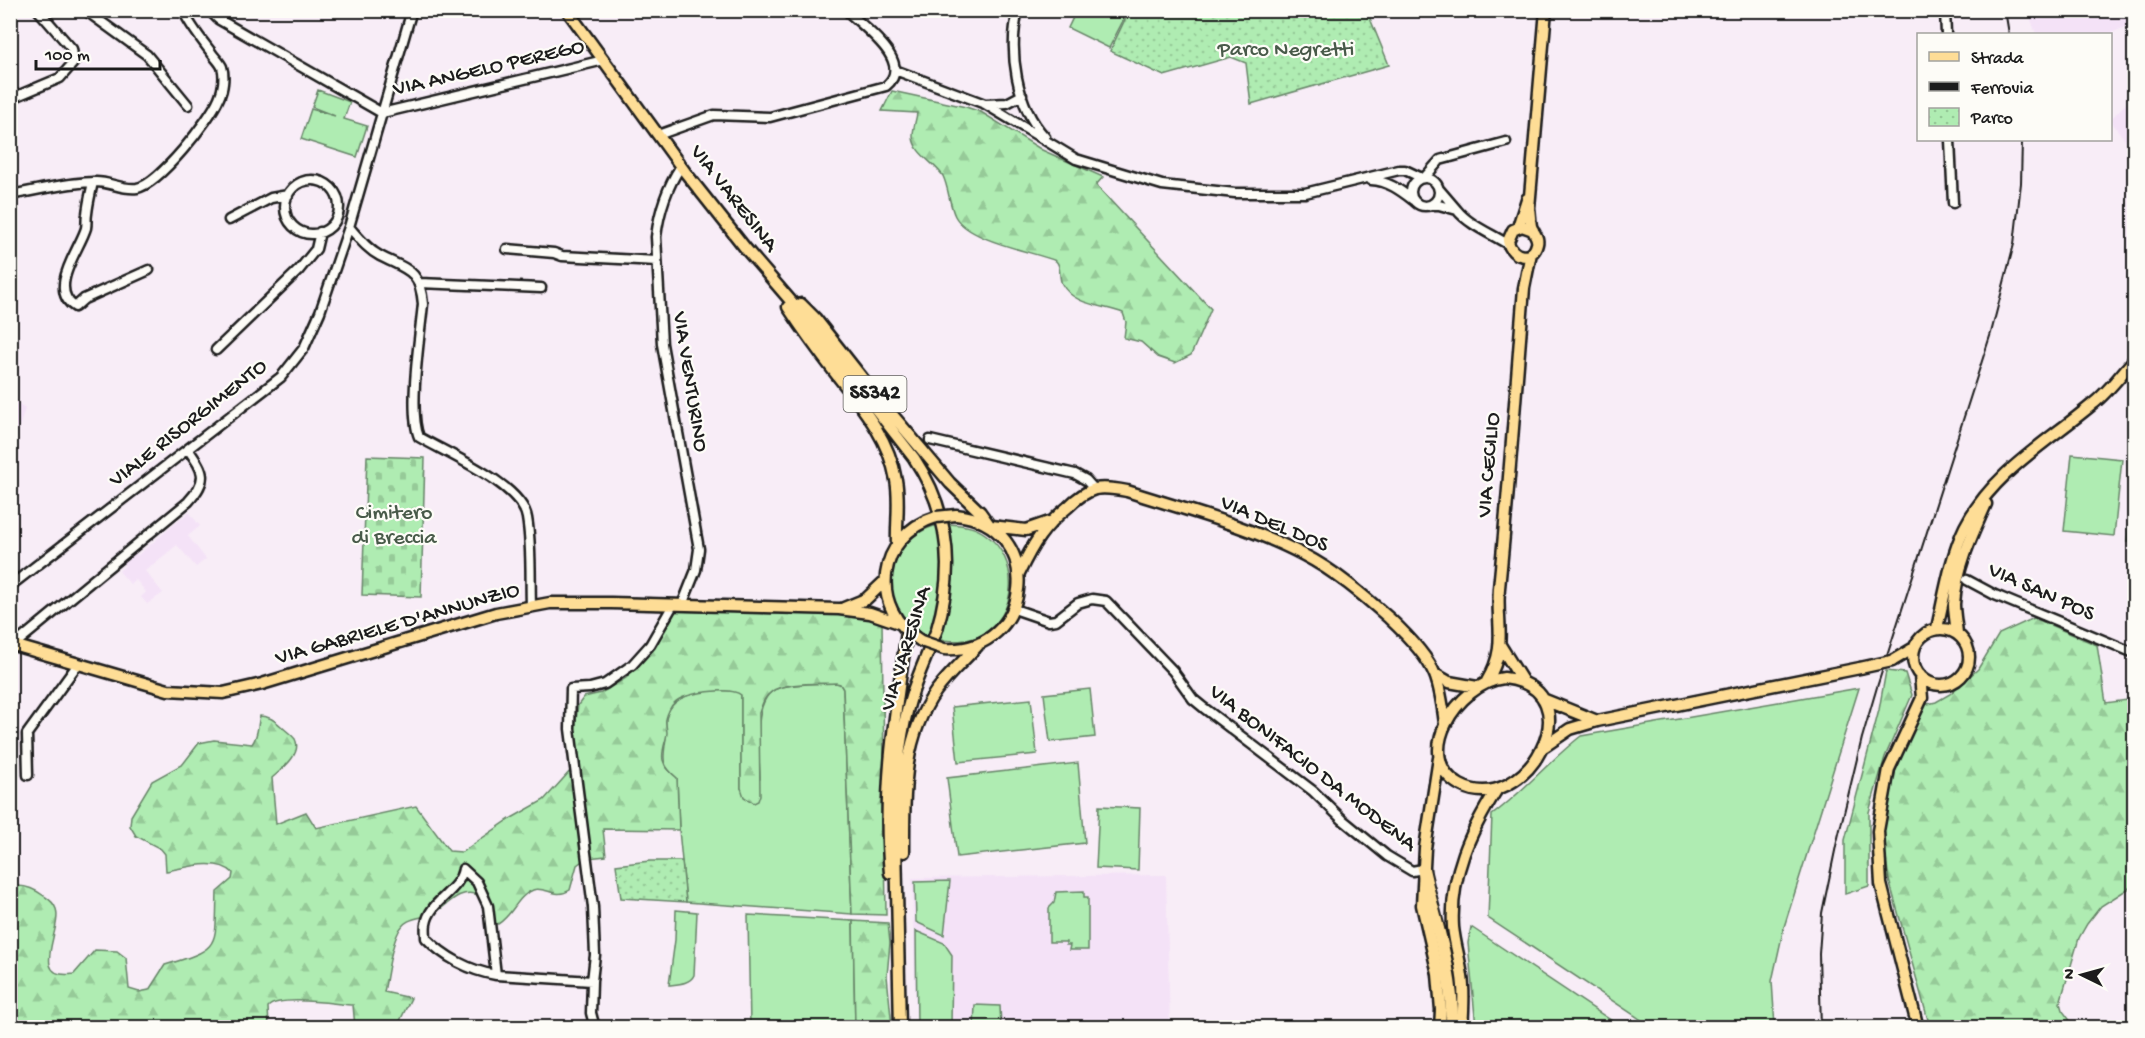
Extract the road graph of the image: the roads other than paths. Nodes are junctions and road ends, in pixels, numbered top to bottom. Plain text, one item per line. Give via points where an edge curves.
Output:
1 (38, 10) edge
2 (85, 10) edge
3 (183, 10) edge
4 (209, 10) edge
5 (567, 10) edge
6 (846, 10) edge
7 (1018, 10) edge
8 (1545, 10) edge
9 (1946, 10) edge
10 (411, 11) edge
11 (1946, 33) edge
12 (604, 60) junction
13 (895, 70) junction
14 (1022, 95) junction
15 (10, 99) edge
16 (985, 104) junction
17 (188, 105) dead end
18 (382, 113) junction
19 (658, 135) junction
20 (1950, 141) edge
21 (1506, 142) dead end
22 (1053, 146) junction
23 (1451, 156) junction
24 (681, 166) junction
25 (1423, 178) junction
26 (1365, 180) junction
27 (93, 182) junction
28 (1438, 186) junction
29 (1531, 188) junction
30 (10, 195) edge
31 (288, 195) junction
32 (358, 196) junction
33 (338, 197) junction
34 (1414, 200) junction
35 (1953, 203) dead end
36 (1430, 205) junction
37 (1457, 210) junction
38 (229, 220) dead end
39 (349, 227) junction
40 (1516, 229) junction
41 (1533, 230) junction
42 (320, 232) junction
43 (1489, 232) junction
44 (507, 249) dead end
45 (1512, 249) junction
46 (1531, 253) junction
47 (657, 261) junction
48 (759, 264) junction
49 (149, 270) dead end
50 (419, 283) junction
51 (541, 288) dead end
52 (1524, 288) junction
53 (216, 350) dead end
54 (2134, 360) edge
55 (930, 440) dead end
56 (188, 448) junction
57 (1094, 489) junction
58 (1992, 490) junction
59 (1049, 522) junction
60 (990, 526) junction
61 (897, 544) junction
62 (1019, 573) junction
63 (1967, 580) dead end
64 (885, 581) junction
65 (10, 586) edge
66 (677, 605) junction
67 (531, 606) junction
68 (839, 609) junction
69 (1014, 609) junction
70 (899, 623) junction
71 (1937, 628) junction
72 (908, 632) junction
73 (1957, 633) junction
74 (980, 643) junction
75 (12, 645) edge
76 (1500, 645) junction
77 (1914, 648) junction
78 (2134, 653) edge
79 (1894, 660) junction
80 (78, 664) junction
81 (1917, 670) junction
82 (1435, 674) junction
83 (1523, 682) junction
84 (1482, 684) junction
85 (1946, 685) junction
86 (1922, 698) junction
87 (1545, 700) junction
88 (1597, 721) junction
89 (1445, 724) junction
90 (1545, 746) junction
91 (1440, 752) junction
92 (28, 775) dead end
93 (1497, 789) junction
94 (1423, 869) junction
95 (897, 915) junction
96 (496, 975) junction
97 (592, 981) junction
98 (595, 1028) edge
99 (900, 1028) edge
100 (1440, 1028) edge
101 (1452, 1028) edge
102 (1462, 1028) edge
103 (1918, 1028) edge

1 - 15 street via 72,49 74,62 60,78
2 - 17 street via 147,55
3 - 27 street via 222,67 224,82 219,98 178,155 138,188
4 - 18 street via 218,19
5 - 12 main road, VIA VARESINA
6 - 13 street via 887,50
7 - 14 street via 1014,46
8 - 29 main road
9 - 11 street
10 - 18 street, VIALE RISORGIMENTO
12 - 18 street, VIA ANGELO PEREGO
12 - 19 main road, VIA VARESINA
13 - 16 street
13 - 19 street via 886,86 770,117 714,115
14 - 16 street via 1007,103
14 - 22 street via 1036,128
16 - 22 street
18 - 32 street, VIALE RISORGIMENTO
19 - 24 main road, VIA VARESINA
20 - 35 street
21 - 23 street
22 - 26 street via 1106,170 1180,188 1296,193
23 - 25 street via 1440,159
23 - 28 street via 1438,169
24 - 47 street, VIA VENTURINO via 658,221
24 - 48 main road, VIA VARESINA
25 - 26 street via 1399,170
25 - 28 street via 1434,180
25 - 34 street via 1413,185
26 - 34 street via 1383,181
27 - 30 street
27 - 49 street via 87,226 64,276 71,305 75,308 84,298
28 - 36 street via 1438,198
28 - 37 street
29 - 40 main road
29 - 41 main road
31 - 33 street via 300,182 309,180 326,183
31 - 38 street via 271,198
31 - 42 street via 286,212 295,227 302,232
32 - 33 street
32 - 39 street, VIALE RISORGIMENTO
33 - 42 street via 334,222
34 - 36 street via 1419,205
36 - 37 street
37 - 43 street via 1473,225
39 - 50 street via 367,247 410,270
39 - 56 street, VIALE RISORGIMENTO via 304,348 280,377
40 - 41 main road
40 - 43 street
40 - 45 main road via 1509,237
41 - 46 main road via 1537,243
42 - 53 street via 316,249 304,263
43 - 45 street
44 - 47 street
45 - 46 main road via 1522,256
45 - 52 main road, VIA CECILIO
46 - 52 main road, VIA CECILIO
47 - 66 street, VIA VENTURINO via 662,344 699,549 696,570
48 - 60 main road, SS342 via 815,318
48 - 61 main road, SS342 via 885,442 898,493
48 - 95 main road, VIA VARESINA via 914,458 933,492 946,536 947,584 943,606 911,695 900,749 895,797
50 - 51 street
50 - 67 street via 423,304 414,427 419,437 505,486 518,498 527,517
52 - 76 main road, VIA CECILIO via 1499,593
54 - 58 main road via 2096,401
55 - 57 street via 1075,474
56 - 65 street, VIALE RISORGIMENTO
56 - 75 street via 201,467 200,489
57 - 59 main road
57 - 82 main road, VIA DEL DOS via 1127,491 1246,530 1304,555 1377,608 1414,644
58 - 71 main road via 1965,527 1955,552
58 - 73 main road via 1960,573 1954,605
59 - 60 main road via 1026,530
59 - 62 main road
60 - 61 main road, bridge via 956,515 936,517 912,528
60 - 62 main road via 1009,546
61 - 64 main road via 888,562
62 - 69 main road
63 - 78 street, VIA SAN POS
64 - 68 main road, VIA GABRIELE D'ANNUNZIO via 866,599
64 - 70 main road via 890,606
66 - 67 main road, VIA GABRIELE D'ANNUNZIO
66 - 68 main road, VIA GABRIELE D'ANNUNZIO
66 - 97 street, VIA VENTURINO via 632,665 605,684 571,689 570,729 594,908
67 - 80 main road, VIA GABRIELE D'ANNUNZIO via 496,612 223,693 168,690
68 - 70 main road, VIA GABRIELE D'ANNUNZIO via 870,613
69 - 74 main road via 997,632
69 - 94 street, VIA BONIFACIO DA MODENA via 1042,620 1056,620 1078,603 1106,601 1173,671 1193,699 1313,791 1387,856 1412,872
70 - 72 main road
71 - 73 main road
71 - 77 main road via 1923,635
72 - 74 main road, bridge via 944,649
72 - 95 main road via 887,784 889,862
73 - 85 main road via 1969,650 1969,665 1955,682
74 - 95 main road via 936,692 912,738
75 - 80 main road, VIA GABRIELE D'ANNUNZIO
76 - 83 main road
76 - 84 main road, VIA CECILIO via 1496,665
77 - 79 main road
77 - 81 main road
79 - 81 main road
79 - 88 main road, bridge
80 - 92 street via 27,734
81 - 85 main road via 1935,685
81 - 86 main road
82 - 84 main road via 1449,682
82 - 89 main road, VIA DEL DOS
83 - 84 main road via 1504,678
83 - 87 main road
84 - 89 main road, VIA CECILIO via 1456,706
85 - 86 main road
86 - 103 main road via 1889,770 1878,831 1881,884
87 - 88 main road
87 - 90 main road via 1549,723
88 - 90 main road via 1570,729
89 - 91 main road, VIA CECILIO
90 - 93 main road via 1520,776
91 - 93 main road via 1446,772 1461,785
91 - 94 main road, VIA CECILIO
93 - 102 main road via 1461,857 1453,895 1453,928 1463,985
94 - 100 main road, VIA CECILIO via 1422,905 1438,974
94 - 101 highway via 1449,975
95 - 99 main road, VIA VARESINA
96 - 96 street via 462,964 438,951 426,938 426,922 434,907 462,879 463,869 477,882 488,906
96 - 97 street
97 - 98 street via 591,1013

